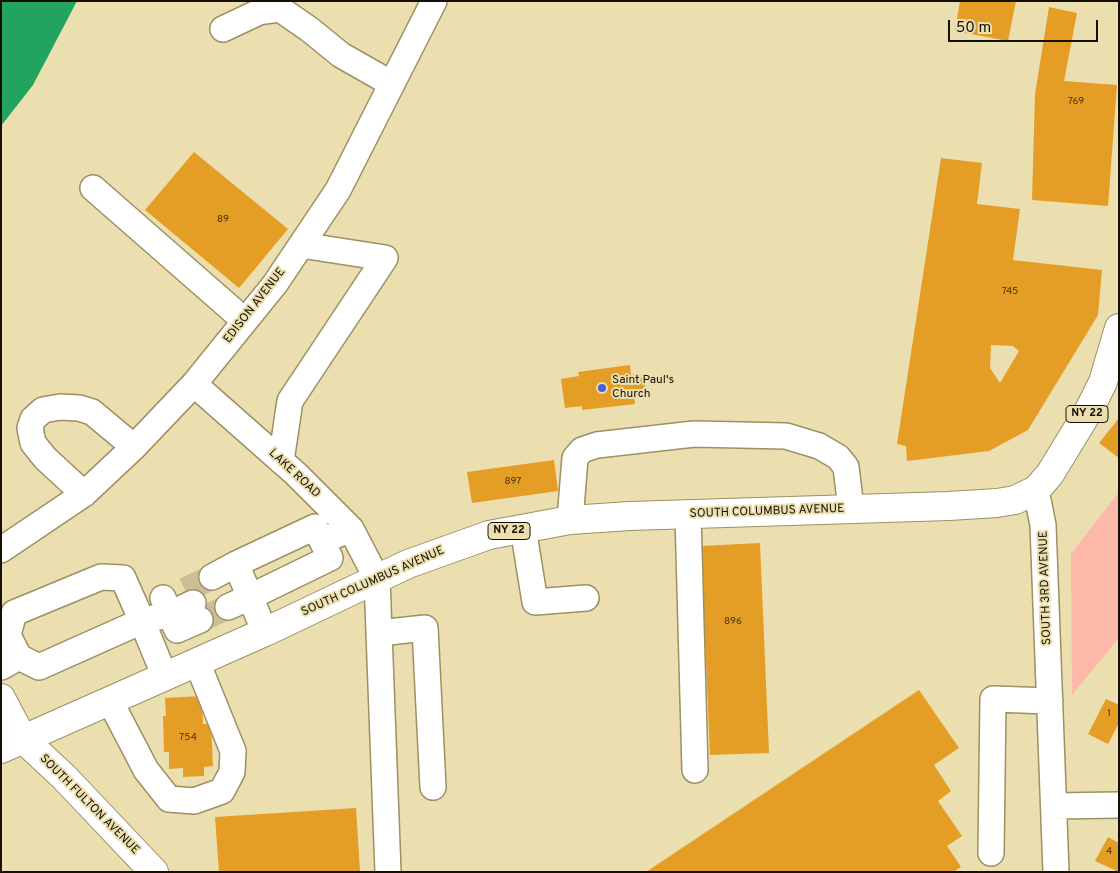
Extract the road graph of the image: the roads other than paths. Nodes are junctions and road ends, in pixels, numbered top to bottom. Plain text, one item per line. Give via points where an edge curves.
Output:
1 (434, 1) edge
2 (258, 7) edge
3 (223, 29) dead end
4 (392, 84) junction
5 (93, 188) dead end
6 (301, 245) junction
7 (245, 321) junction
8 (1119, 328) edge
9 (194, 384) junction
10 (134, 448) junction
11 (281, 461) junction
12 (1036, 490) junction
13 (84, 494) junction
14 (851, 509) junction
15 (688, 514) junction
16 (570, 520) junction
17 (523, 528) junction
18 (351, 529) junction
19 (322, 541) junction
20 (1, 550) edge
21 (377, 579) junction
22 (232, 586) junction
23 (586, 598) dead end
24 (193, 604) tunnel mouth
25 (142, 621) junction
26 (265, 632) junction
27 (379, 633) junction
28 (10, 662) edge
29 (197, 662) junction
30 (165, 677) junction
31 (1, 698) edge
32 (110, 701) junction
33 (1050, 701) junction
34 (1, 723) edge
35 (12, 744) edge
36 (695, 770) dead end
37 (433, 787) dead end
38 (1119, 805) edge
39 (1054, 806) junction
40 (991, 853) dead end
41 (143, 868) edge
42 (388, 872) edge
43 (1056, 872) edge

1 - 4 street, EDISON AVENUE
2 - 3 street
2 - 4 street via 280,9 341,55
4 - 6 street, EDISON AVENUE via 338,190
5 - 7 street
6 - 7 street, EDISON AVENUE
6 - 11 street via 385,258 290,401
7 - 9 street, EDISON AVENUE
8 - 12 main road, NY 22 via 1103,382 1089,410 1050,474
9 - 10 street, EDISON AVENUE
9 - 11 street, LAKE ROAD
10 - 13 street, EDISON AVENUE
10 - 13 street via 92,412 79,408 43,410 33,419 30,428 33,443
11 - 18 street, LAKE ROAD
12 - 14 main road, SOUTH COLUMBUS AVENUE / NY 22 via 1015,500 997,503
12 - 33 street, SOUTH 3RD AVENUE via 1043,525
13 - 20 street, EDISON AVENUE
14 - 15 main road, SOUTH COLUMBUS AVENUE / NY 22
14 - 16 street via 846,467 838,457 819,446 786,436 694,434 582,450 575,458
15 - 16 main road, SOUTH COLUMBUS AVENUE / NY 22
15 - 36 street
16 - 17 main road, SOUTH COLUMBUS AVENUE / NY 22
17 - 21 main road, SOUTH COLUMBUS AVENUE / NY 22 via 460,544
17 - 23 street via 535,602
18 - 19 street
18 - 21 street, LAKE ROAD
19 - 22 street via 315,527
19 - 22 street via 330,558
21 - 26 main road, SOUTH COLUMBUS AVENUE / NY 22
21 - 27 street
22 - 26 street
24 - 25 street via 163,598 170,614
25 - 28 street via 39,667
25 - 28 street via 123,578 101,577 14,613 8,635
25 - 30 street
26 - 29 main road, SOUTH COLUMBUS AVENUE / NY 22
27 - 37 street via 425,628
27 - 42 street
29 - 30 main road, SOUTH COLUMBUS AVENUE / NY 22
29 - 32 street via 233,751 232,772 222,791 194,802 169,799 146,770
30 - 32 main road, SOUTH COLUMBUS AVENUE / NY 22
31 - 35 main road, SOUTH FULTON AVENUE
32 - 35 main road, SOUTH COLUMBUS AVENUE / NY 22
33 - 39 street, SOUTH 3RD AVENUE
33 - 40 street via 993,699
34 - 35 main road, SOUTH FULTON AVENUE
35 - 41 main road, SOUTH FULTON AVENUE via 64,777
38 - 39 street
39 - 43 street, SOUTH 3RD AVENUE

